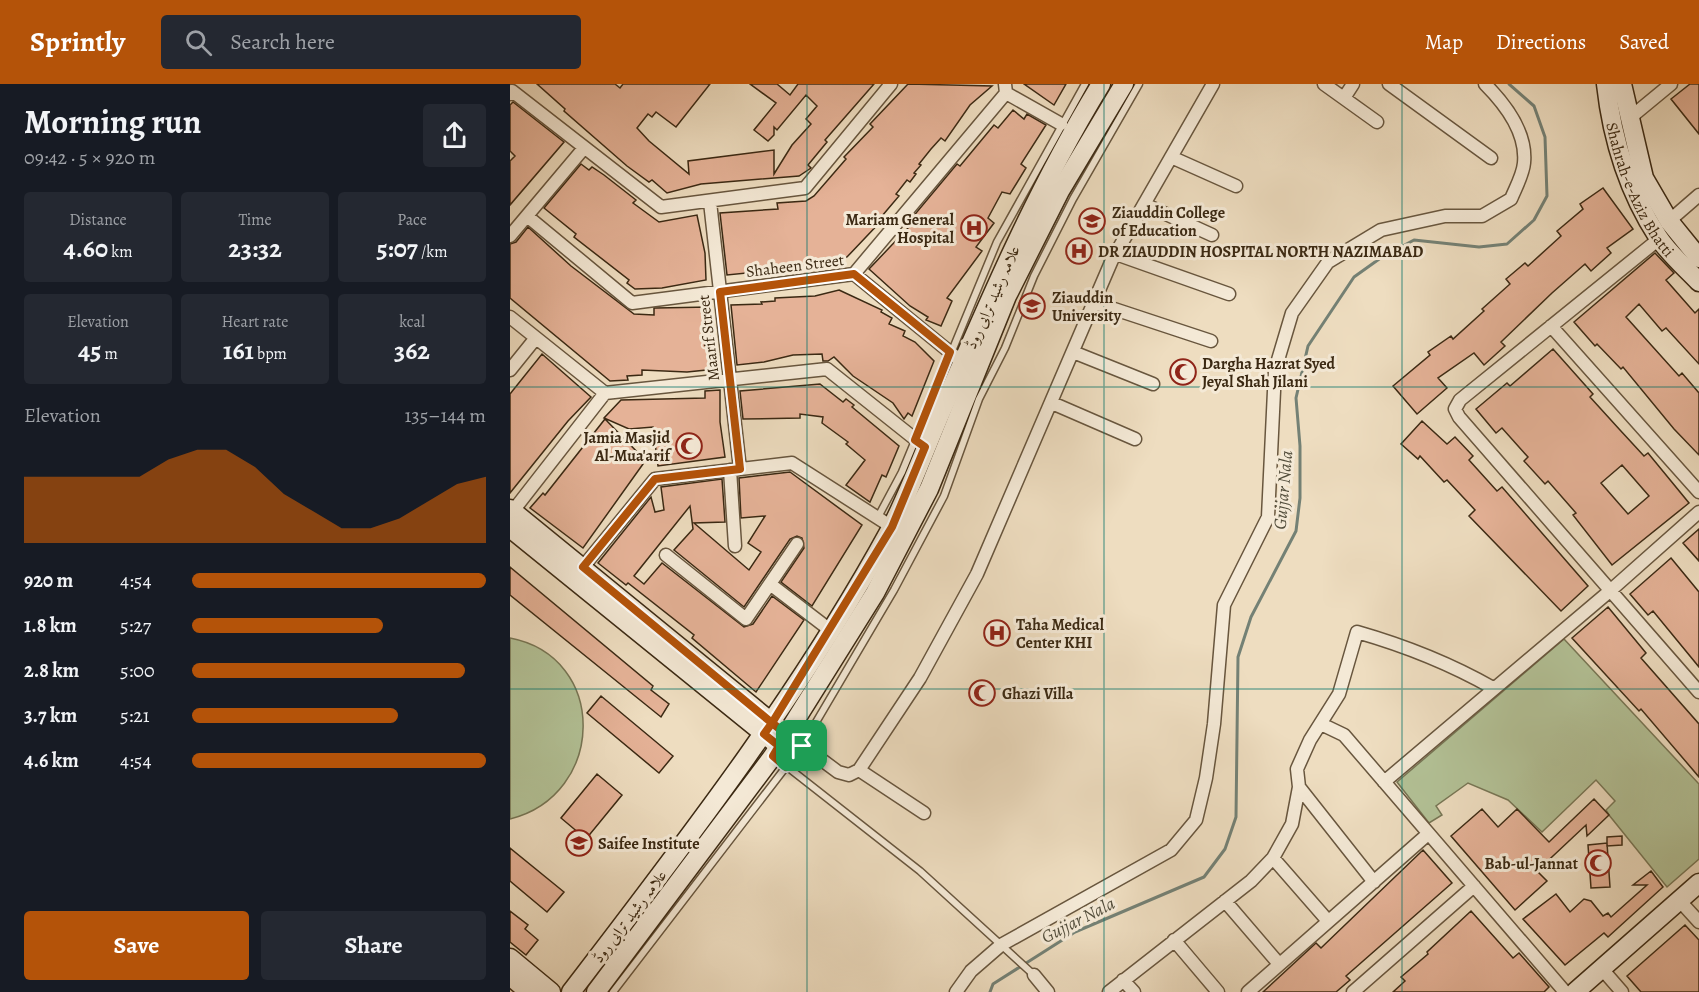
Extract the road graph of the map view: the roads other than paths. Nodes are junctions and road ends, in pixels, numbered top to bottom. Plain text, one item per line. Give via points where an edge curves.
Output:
1 (891, 84) edge
2 (1085, 84) edge
3 (1101, 84) edge
4 (1124, 84) edge
5 (1139, 84) edge
6 (1213, 84) edge
7 (1324, 84) edge
8 (1353, 84) edge
9 (1389, 84) edge
10 (1485, 84) edge
11 (1606, 84) edge
12 (1622, 84) edge
13 (1671, 84) edge
14 (1005, 89) edge
15 (511, 90) edge
16 (1344, 98) junction
17 (1631, 117) junction
18 (1377, 122) dead end
19 (1062, 124) junction
20 (584, 148) junction
21 (1172, 157) junction
22 (1491, 158) dead end
23 (1236, 186) dead end
24 (1699, 195) edge
25 (710, 202) junction
26 (1144, 204) junction
27 (527, 216) junction
28 (1669, 220) junction
29 (1212, 235) dead end
30 (510, 236) edge
31 (1659, 239) junction
32 (1116, 254) junction
33 (1699, 258) edge
34 (854, 274) junction
35 (1699, 282) edge
36 (720, 292) junction
37 (1229, 294) dead end
38 (1093, 302) junction
39 (510, 317) edge
40 (1551, 326) junction
41 (535, 339) junction
42 (1211, 341) dead end
43 (1073, 352) junction
44 (956, 357) junction
45 (510, 370) edge
46 (730, 379) junction
47 (1153, 384) dead end
48 (605, 393) junction
49 (1052, 403) junction
50 (1135, 439) dead end
51 (920, 443) junction
52 (735, 470) junction
53 (1699, 492) edge
54 (1699, 512) edge
55 (511, 516) edge
56 (885, 522) junction
57 (797, 544) dead end
58 (735, 546) dead end
59 (666, 555) dead end
60 (583, 567) junction
61 (770, 584) junction
62 (1611, 590) junction
63 (830, 630) junction
64 (1493, 688) junction
65 (1699, 692) edge
66 (1321, 724) junction
67 (768, 729) junction
68 (802, 746) junction
69 (781, 751) junction
70 (858, 770) junction
71 (1384, 783) junction
72 (1299, 787) junction
73 (924, 813) dead end
74 (1428, 834) junction
75 (1273, 858) junction
76 (1374, 882) junction
77 (1699, 883) edge
78 (1474, 886) junction
79 (1680, 900) junction
80 (1225, 901) junction
81 (1328, 921) junction
82 (1699, 922) edge
83 (1174, 940) junction
84 (1006, 948) junction
85 (510, 958) edge
86 (1279, 964) junction
87 (1602, 969) junction
88 (1034, 975) joint
89 (510, 976) edge
90 (1123, 980) junction
91 (1255, 990) edge
92 (529, 992) edge
93 (551, 992) edge
94 (571, 992) edge
95 (596, 992) edge
96 (613, 992) edge
97 (956, 992) edge
98 (1048, 992) edge
99 (1108, 992) edge
100 (1134, 992) edge
101 (1218, 992) edge
102 (1353, 992) edge
103 (1565, 992) edge
104 (1575, 992) edge
105 (1622, 992) edge

1 - 25 street via 805,188
2 - 19 lane
3 - 44 main road, علامہ رشید ترابی روڈ via 1048,176
4 - 69 main road, علامہ رشید ترابی روڈ via 1060,191 1007,296 929,489 875,593
5 - 68 lane via 1034,276 979,399 944,496
6 - 21 street
7 - 16 street
8 - 16 street
9 - 22 street
10 - 84 street via 1504,103 1518,130 1524,163 1511,200 1482,216 1445,216 1381,230 1328,262 1292,313 1275,370 1268,517 1224,604 1214,724 1196,820 1171,850
11 - 31 main road, Shahrah-e-Aziz Bhatti via 1610,124 1622,164
12 - 17 main road, Shahrah-e-Aziz Bhatti
13 - 17 street
14 - 19 street
14 - 34 street, Shaheen Street
15 - 20 street
16 - 18 street
17 - 28 main road, Shahrah-e-Aziz Bhatti via 1644,178
19 - 44 lane via 998,242
20 - 25 street via 661,207
20 - 27 street
21 - 23 street
21 - 26 street
24 - 28 street
25 - 36 street, Maarif Street
26 - 29 street
26 - 32 street
27 - 30 street
27 - 36 street, Shaheen Street via 632,303
28 - 33 main road, Shahrah-e-Aziz Bhatti
31 - 35 main road, Shahrah-e-Aziz Bhatti
31 - 40 street
32 - 37 street
32 - 38 street
34 - 36 street, Shaheen Street
34 - 44 street
36 - 46 street, Maarif Street
38 - 42 street
38 - 43 street
39 - 41 street
40 - 53 street
40 - 62 street via 1455,408
41 - 45 street
41 - 48 street
43 - 47 street
43 - 49 street
44 - 51 main road, علامہ رشید ترابی روڈ
46 - 48 street
46 - 51 street via 827,369
46 - 52 street, Maarif Street
48 - 55 street
49 - 50 street
49 - 70 street via 977,574 920,678
51 - 56 main road, علامہ رشید ترابی روڈ
52 - 56 street via 792,463
52 - 58 street, Maarif Street
52 - 60 street via 655,479
54 - 62 street
55 - 60 main road
55 - 67 main road
56 - 63 main road, علامہ رشید ترابی روڈ
57 - 61 street
59 - 61 street via 743,618 748,618
60 - 67 main road
61 - 63 street
62 - 64 street
62 - 65 street
63 - 67 main road, علامہ رشید ترابی روڈ
64 - 66 street via 1407,646 1357,632 1339,694
64 - 71 street
66 - 71 street via 1344,735
66 - 72 street via 1297,770
67 - 69 main road
67 - 94 main road, علامہ رشید ترابی روڈ
68 - 69 street
68 - 69 lane
68 - 70 street via 838,772 849,775
69 - 84 lane
69 - 95 main road, علامہ رشید ترابی روڈ
69 - 96 lane
70 - 73 street
71 - 74 street
72 - 75 street via 1292,824
72 - 76 street
74 - 76 street
74 - 78 street
75 - 80 street
75 - 81 street
76 - 81 street
77 - 79 main road
78 - 102 street
78 - 103 street
79 - 82 street
79 - 87 main road
80 - 83 street
80 - 86 street
81 - 86 street
83 - 90 street
83 - 101 street
84 - 88 lane
84 - 97 street via 970,971
85 - 93 main road
86 - 91 street
87 - 104 main road
87 - 105 street
88 - 98 street
89 - 92 main road
90 - 99 street
90 - 100 street

